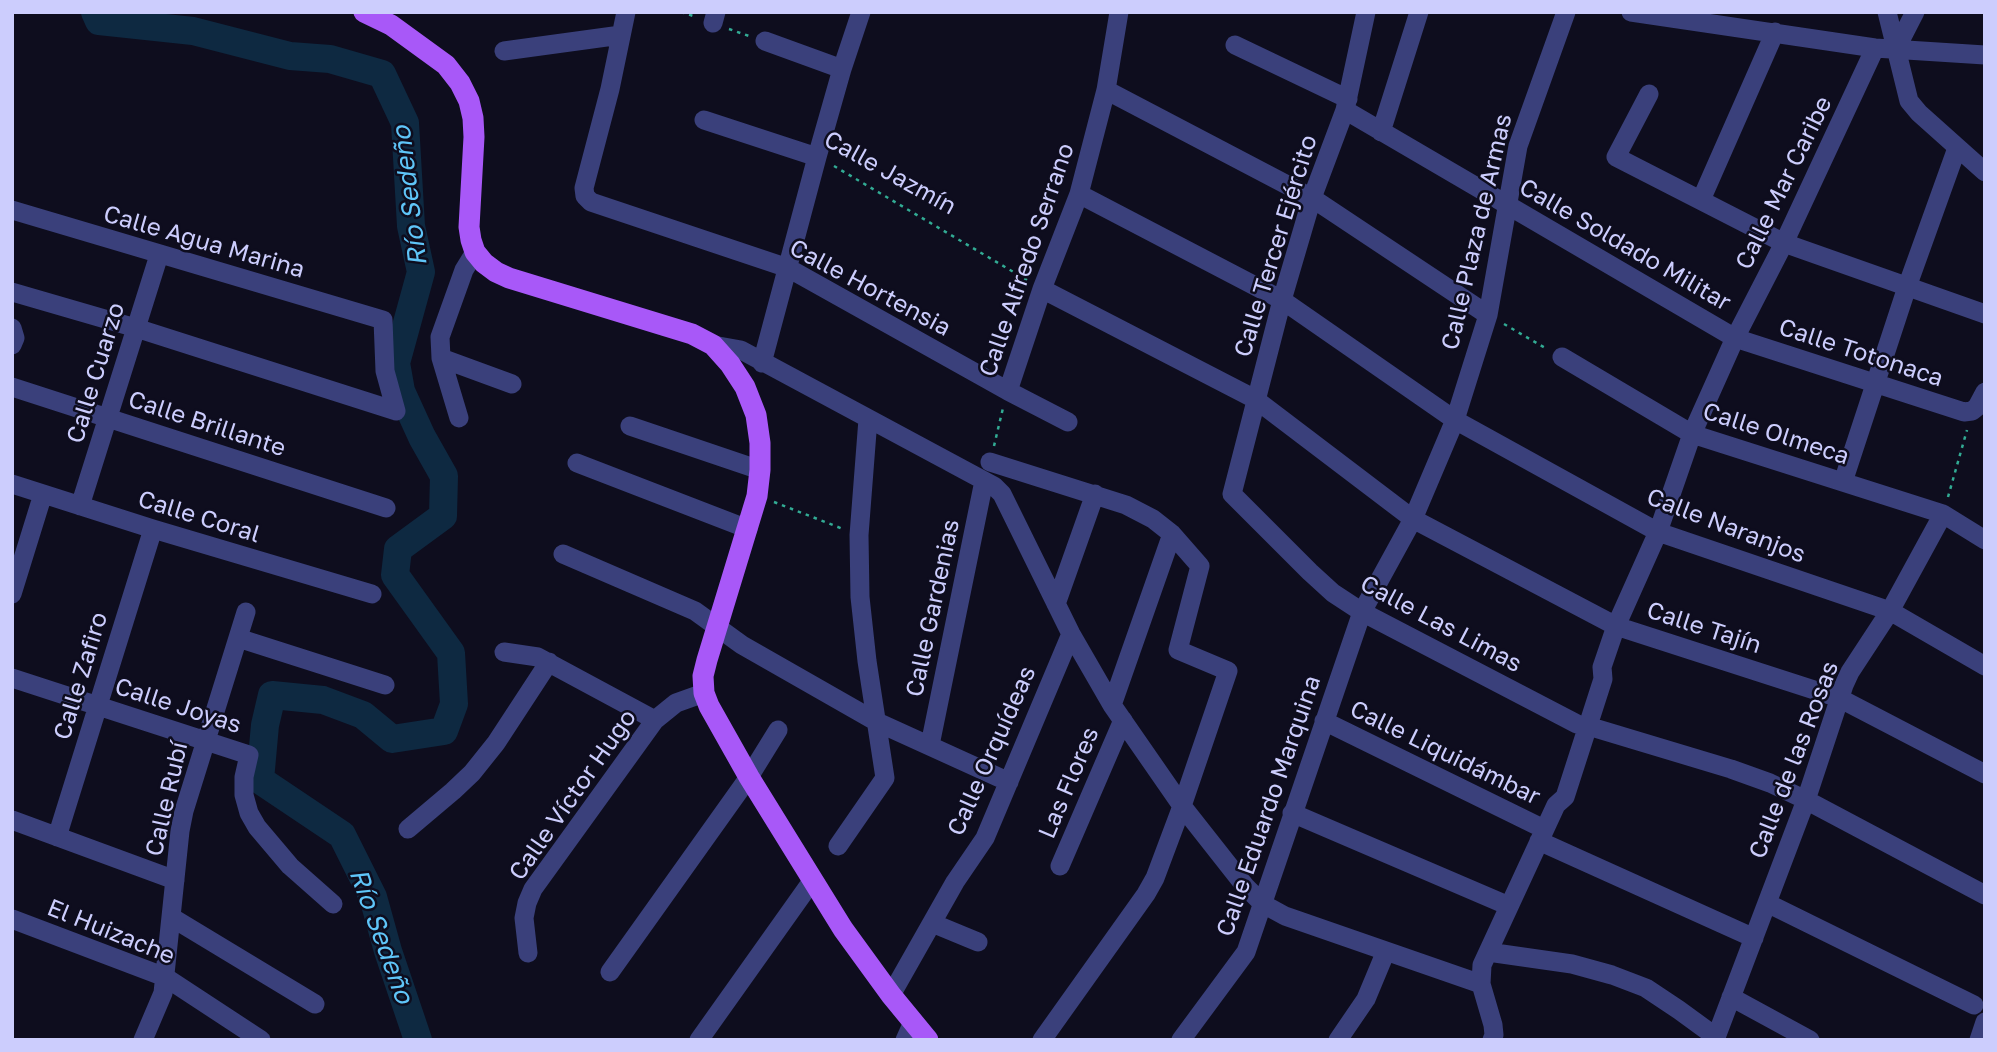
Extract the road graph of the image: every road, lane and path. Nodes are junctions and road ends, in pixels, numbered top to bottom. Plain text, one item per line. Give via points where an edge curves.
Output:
1 (364, 12) edge
2 (626, 12) edge
3 (861, 12) edge
4 (1119, 12) edge
5 (1366, 12) edge
6 (1419, 12) edge
7 (1566, 12) edge
8 (1631, 12) edge
9 (1887, 12) edge
10 (1915, 12) edge
11 (1676, 15) edge
12 (1774, 32) junction
13 (621, 36) junction
14 (765, 41) dead end
15 (1235, 45) dead end
16 (1875, 48) junction
17 (1896, 49) junction
18 (504, 51) dead end
19 (1985, 55) edge
20 (842, 69) junction
21 (1106, 90) junction
22 (1648, 94) dead end
23 (1346, 104) junction
24 (704, 120) dead end
25 (1381, 132) junction
26 (1957, 148) junction
27 (817, 157) junction
28 (1985, 172) edge
29 (1079, 194) junction
30 (1312, 198) junction
31 (1701, 200) junction
32 (1508, 205) junction
33 (12, 210) edge
34 (1784, 243) junction
35 (475, 252) junction
36 (159, 255) junction
37 (788, 268) junction
38 (1907, 287) junction
39 (1042, 289) junction
40 (12, 292) edge
41 (1282, 300) junction
42 (1985, 314) edge
43 (1488, 315) junction
44 (12, 328) edge
45 (136, 328) junction
46 (1735, 338) junction
47 (12, 345) edge
48 (712, 345) junction
49 (1562, 357) joint
50 (441, 358) junction
51 (762, 363) junction
52 (1874, 383) junction
53 (512, 384) dead end
54 (12, 387) edge
55 (1008, 391) junction
56 (1985, 392) edge
57 (1255, 399) junction
58 (1972, 411) junction
59 (109, 418) junction
60 (459, 418) dead end
61 (868, 419) junction
62 (1455, 419) junction
63 (1068, 422) dead end
64 (630, 426) dead end
65 (1692, 434) junction
66 (577, 463) dead end
67 (760, 470) junction
68 (987, 471) junction
69 (1843, 482) junction
70 (12, 484) edge
71 (43, 494) junction
72 (1095, 494) junction
73 (1232, 494) joint
74 (757, 496) junction
75 (80, 506) junction
76 (386, 508) dead end
77 (1943, 514) junction
78 (1413, 519) junction
79 (153, 529) junction
80 (748, 529) junction
81 (1658, 532) junction
82 (1172, 534) junction
83 (859, 535) junction
84 (1985, 540) edge
85 (563, 554) dead end
86 (12, 594) edge
87 (372, 594) dead end
88 (1056, 604) junction
89 (1890, 611) junction
90 (246, 612) dead end
91 (1362, 612) junction
92 (1616, 626) junction
93 (718, 628) junction
94 (1071, 634) junction
95 (238, 638) junction
96 (504, 652) dead end
97 (549, 662) junction
98 (1985, 666) edge
99 (12, 678) edge
100 (385, 685) dead end
101 (704, 693) junction
102 (1839, 698) junction
103 (97, 706) junction
104 (1118, 713) junction
105 (655, 720) junction
106 (1324, 721) junction
107 (877, 722) junction
108 (1582, 725) junction
109 (778, 730) dead end
110 (205, 739) junction
111 (930, 745) junction
112 (1985, 774) edge
113 (749, 777) junction
114 (1009, 782) junction
115 (1806, 800) junction
116 (1182, 806) junction
117 (1292, 813) junction
118 (12, 820) edge
119 (408, 829) dead end
120 (1542, 835) junction
121 (57, 837) junction
122 (838, 846) dead end
123 (1060, 866) dead end
124 (175, 880) junction
125 (812, 881) junction
126 (1985, 895) edge
127 (1767, 903) junction
128 (333, 904) dead end
129 (1263, 904) junction
130 (1509, 906) junction
131 (171, 917) junction
132 (12, 919) edge
133 (932, 923) junction
134 (1754, 937) junction
135 (978, 942) dead end
136 (1386, 951) junction
137 (1488, 952) junction
138 (528, 953) dead end
139 (610, 972) dead end
140 (164, 977) junction
141 (1481, 984) junction
142 (891, 995) junction
143 (1731, 997) junction
144 (315, 1004) dead end
145 (1979, 1013) edge
146 (909, 1031) edge
147 (1716, 1038) edge
148 (143, 1040) edge
149 (261, 1040) edge
150 (699, 1040) edge
151 (928, 1040) edge
152 (1042, 1040) edge
153 (1181, 1040) edge
154 (1338, 1040) edge
155 (1492, 1040) edge
156 (1810, 1040) edge
157 (1979, 1040) edge

1 - 35 main road via 391,25 446,65 469,101 474,137 469,227
2 - 13 street
3 - 20 street
4 - 21 street, Calle Alfredo Serrano
5 - 23 street, Calle Tercer Ejército
6 - 25 street
7 - 32 street, Calle Plaza de Armas via 1518,146
8 - 11 street
9 - 17 street
10 - 17 street
11 - 12 street
12 - 16 street
12 - 31 street
13 - 18 street
13 - 37 street, Calle Hortensia via 585,196 591,202
14 - 20 street
15 - 23 street, Calle Soldado Militar
16 - 17 street
16 - 34 street, Calle Mar Caribe
17 - 19 street
17 - 26 street via 1909,101
20 - 27 street
21 - 29 street, Calle Alfredo Serrano
21 - 30 street
22 - 31 street via 1616,157
23 - 25 street, Calle Soldado Militar
23 - 30 street, Calle Tercer Ejército
24 - 27 street, Calle Jazmín
25 - 32 street, Calle Soldado Militar
26 - 28 street
26 - 38 street
27 - 37 street
27 - 39 path, Calle Jazmín
29 - 39 street, Calle Alfredo Serrano
29 - 41 street, Calle Naranjos
30 - 41 street, Calle Tercer Ejército
30 - 43 street
31 - 34 street
32 - 43 street, Calle Plaza de Armas
32 - 46 street, Calle Soldado Militar
33 - 36 street, Calle Agua Marina
34 - 38 street
34 - 46 street, Calle Mar Caribe
35 - 48 main road via 509,278 692,334
35 - 50 street via 440,337
36 - 45 street, Calle Cuarzo
36 - 45 street, Calle Agua Marina via 383,320 385,371 396,411
37 - 51 street
37 - 55 street, Calle Hortensia
38 - 42 street
38 - 52 street
39 - 55 street, Calle Alfredo Serrano
39 - 57 street, Calle Tajín
40 - 45 street
41 - 57 street, Calle Tercer Ejército
41 - 62 street, Calle Naranjos
43 - 49 path
43 - 62 street, Calle Plaza de Armas
44 - 47 street
45 - 59 street, Calle Cuarzo
46 - 52 street, Calle Totonaca
46 - 65 street, Calle Mar Caribe
48 - 51 street via 741,350
48 - 67 main road via 745,387 756,415
49 - 65 street, Calle Olmeca
50 - 53 street
50 - 60 street
51 - 61 street
52 - 58 street, Calle Totonaca
52 - 69 street
54 - 59 street, Calle Brillante
55 - 63 street, Calle Hortensia
55 - 68 path, Calle Alfredo Serrano
56 - 58 street
57 - 73 street, Calle Tercer Ejército
57 - 78 street, Calle Tajín
58 - 77 path
59 - 75 street, Calle Cuarzo
59 - 76 street, Calle Brillante
61 - 68 street
61 - 83 street
62 - 78 street, Calle Plaza de Armas
62 - 81 street, Calle Naranjos
64 - 67 street
65 - 69 street, Calle Olmeca
65 - 81 street, Calle Mar Caribe
66 - 80 street
67 - 74 main road
68 - 72 street
68 - 88 street via 1008,503
68 - 111 street, Calle Gardenias
69 - 77 street, Calle Olmeca
70 - 71 street, Calle Coral
71 - 75 street, Calle Coral
71 - 86 street
72 - 82 street via 1153,519
72 - 88 street
73 - 91 street, Calle Las Limas via 1310,572
74 - 80 main road
74 - 83 path
75 - 79 street, Calle Coral
77 - 84 street, Calle Olmeca
77 - 89 street, Calle de las Rosas
78 - 91 street, Calle Plaza de Armas
78 - 92 street, Calle Tajín
79 - 87 street, Calle Coral
79 - 103 street, Calle Zafiro
80 - 93 main road
81 - 89 street, Calle Naranjos
81 - 92 street, Calle Mar Caribe
82 - 104 street, Las Flores
82 - 116 street via 1200,566 1178,650 1228,671
83 - 107 street via 860,597
85 - 93 street via 695,611
88 - 94 street
89 - 98 street, Calle Naranjos
89 - 102 street, Calle de las Rosas via 1850,672
90 - 95 street, Calle Rubí
91 - 106 street, Calle Eduardo Marquina
91 - 108 street, Calle Las Limas
92 - 102 street, Calle Tajín
92 - 108 street, Calle Mar Caribe via 1602,667 1603,679
93 - 101 main road via 703,676
93 - 107 street
94 - 104 street
94 - 114 street, Calle Orquídeas
95 - 100 street
95 - 110 street, Calle Rubí
96 - 97 street
97 - 105 street
97 - 119 street via 472,773
99 - 103 street, Calle Joyas
101 - 105 street, Calle Víctor Hugo via 676,703
101 - 113 main road
102 - 112 street, Calle Tajín
102 - 115 street, Calle de las Rosas
103 - 110 street, Calle Joyas
103 - 121 street, Calle Zafiro
104 - 116 street
104 - 123 street, Las Flores
105 - 138 street, Calle Víctor Hugo via 533,889 524,918
106 - 117 street, Calle Eduardo Marquina
106 - 120 street, Calle Liquidámbar
107 - 111 street
107 - 122 street via 886,778
108 - 115 street, Calle Las Limas via 1731,769
108 - 120 street, Calle Mar Caribe via 1565,797 1556,804
109 - 113 street
110 - 124 street, Calle Rubí via 184,811
110 - 128 street, Calle Joyas via 249,755 244,777 249,813 290,866
111 - 114 street
113 - 125 main road
113 - 139 street
114 - 133 street, Calle Orquídeas via 985,838
115 - 126 street, Calle Las Limas
115 - 127 street, Calle de las Rosas
116 - 129 street
116 - 152 street via 1146,894
117 - 129 street, Calle Eduardo Marquina
117 - 130 street
118 - 121 street
120 - 130 street, Calle Mar Caribe
120 - 134 street, Calle Liquidámbar
121 - 124 street
124 - 131 street, Calle Rubí
125 - 142 main road
125 - 150 street
127 - 134 street, Calle de las Rosas
127 - 145 street
129 - 136 street
129 - 153 street, Calle Eduardo Marquina via 1247,952
130 - 137 street, Calle Mar Caribe
131 - 140 street, Calle Rubí
131 - 144 street
132 - 140 street, El Huizache
133 - 135 street
133 - 142 street, Calle Orquídeas
134 - 143 street, Calle de las Rosas
136 - 141 street
136 - 154 street via 1366,999
137 - 141 street, Calle Mar Caribe
137 - 147 street via 1572,964 1612,975 1646,989
140 - 148 street, Calle Rubí
140 - 149 street, El Huizache
141 - 155 street via 1493,1025
142 - 146 main road
143 - 147 street, Calle de las Rosas
143 - 156 street
145 - 157 street
146 - 151 main road

